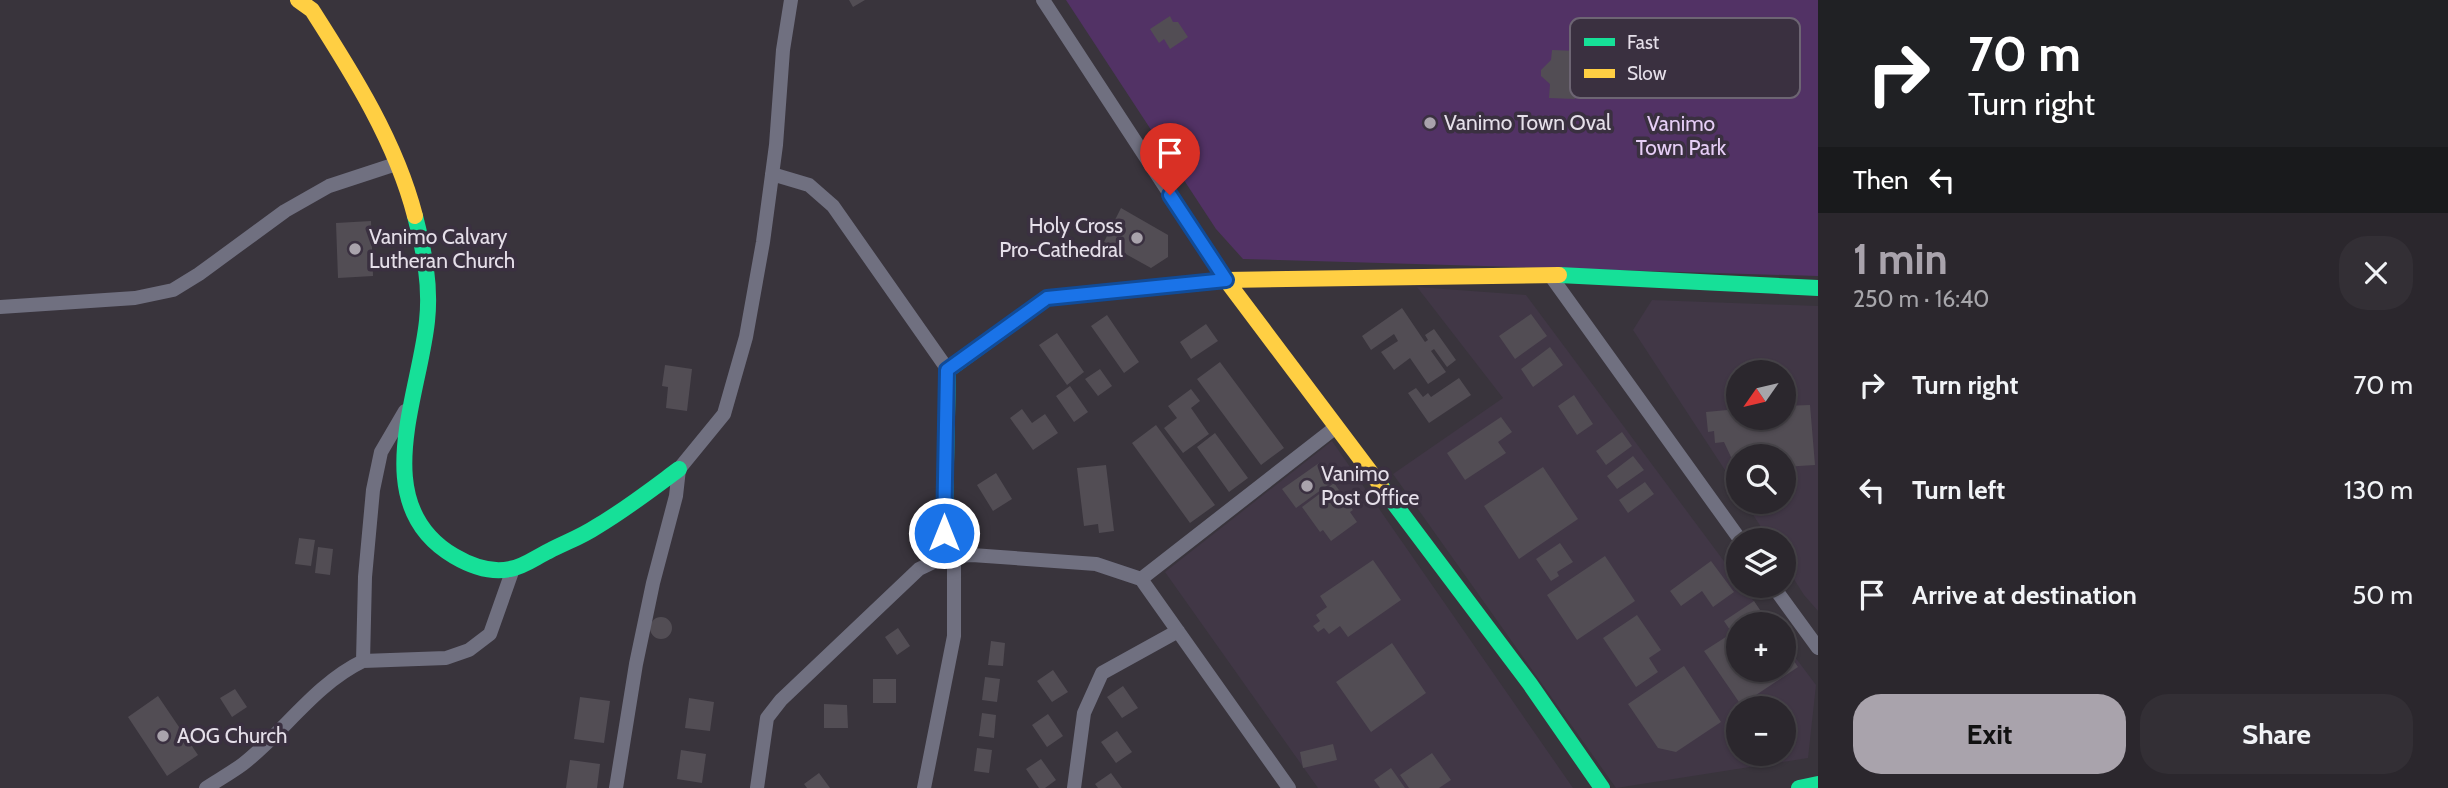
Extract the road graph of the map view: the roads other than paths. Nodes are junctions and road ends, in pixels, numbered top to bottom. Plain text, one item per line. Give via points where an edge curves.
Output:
1 (298, 0) edge
2 (791, 0) edge
3 (1043, 0) edge
4 (396, 164) junction
5 (772, 174) junction
6 (1550, 275) junction
7 (1226, 280) junction
8 (1818, 288) edge
9 (0, 307) edge
10 (947, 370) junction
11 (413, 397) junction
12 (1336, 427) junction
13 (679, 469) junction
14 (1732, 528) edge
15 (949, 557) junction
16 (513, 569) junction
17 (1141, 579) junction
18 (1782, 598) edge
19 (1178, 631) junction
20 (1818, 648) edge
21 (363, 662) junction
22 (1818, 784) edge
23 (206, 788) edge
24 (616, 788) edge
25 (757, 788) edge
26 (924, 788) edge
27 (1074, 788) edge
28 (1289, 788) edge
29 (1602, 788) edge
30 (1799, 788) edge

1 - 4 street via 312,9 369,101
2 - 5 street
3 - 7 street
4 - 9 street via 328,186 173,290 135,298
4 - 11 street via 410,196 428,281
5 - 10 street via 809,185 833,206
5 - 13 street via 746,337 731,394 724,414
6 - 7 street
6 - 8 street
6 - 14 street
7 - 10 street via 1047,298
7 - 12 street
10 - 15 street
11 - 16 street via 405,451 408,505 432,540 450,554 491,570
11 - 21 street via 381,452 373,490
12 - 17 street
12 - 29 street via 1530,684
13 - 16 street via 596,528
13 - 24 street via 636,664
15 - 17 street via 1096,564
15 - 25 street via 919,569 766,718
15 - 26 street via 954,636
16 - 21 street via 490,634 469,650 446,658
17 - 19 street
18 - 20 street
19 - 27 street via 1102,673 1084,713
19 - 28 street
21 - 23 street via 311,700 243,764
22 - 30 street

